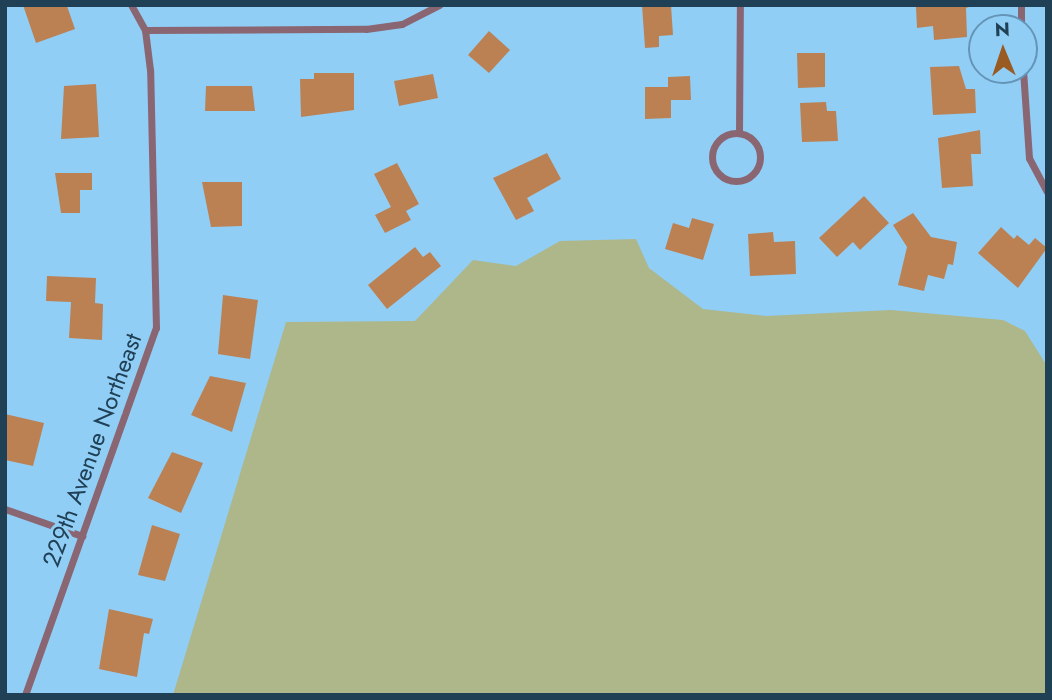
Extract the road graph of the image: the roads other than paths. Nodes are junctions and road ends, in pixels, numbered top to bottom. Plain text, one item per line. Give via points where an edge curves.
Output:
1 (131, 5) edge
2 (439, 5) edge
3 (740, 5) edge
4 (145, 30) junction
5 (1024, 84) edge
6 (739, 133) junction
7 (1047, 192) edge
8 (5, 509) edge
9 (82, 536) junction
10 (25, 695) edge

1 - 4 street, 229th Avenue Northeast
2 - 4 street via 402,23 366,29
3 - 6 street
4 - 9 street, 229th Avenue Northeast via 156,328
5 - 7 street via 1029,158
6 - 6 street via 717,142 712,158 719,173 733,181 749,177 759,164 754,141
8 - 9 street
9 - 10 street, 229th Avenue Northeast

